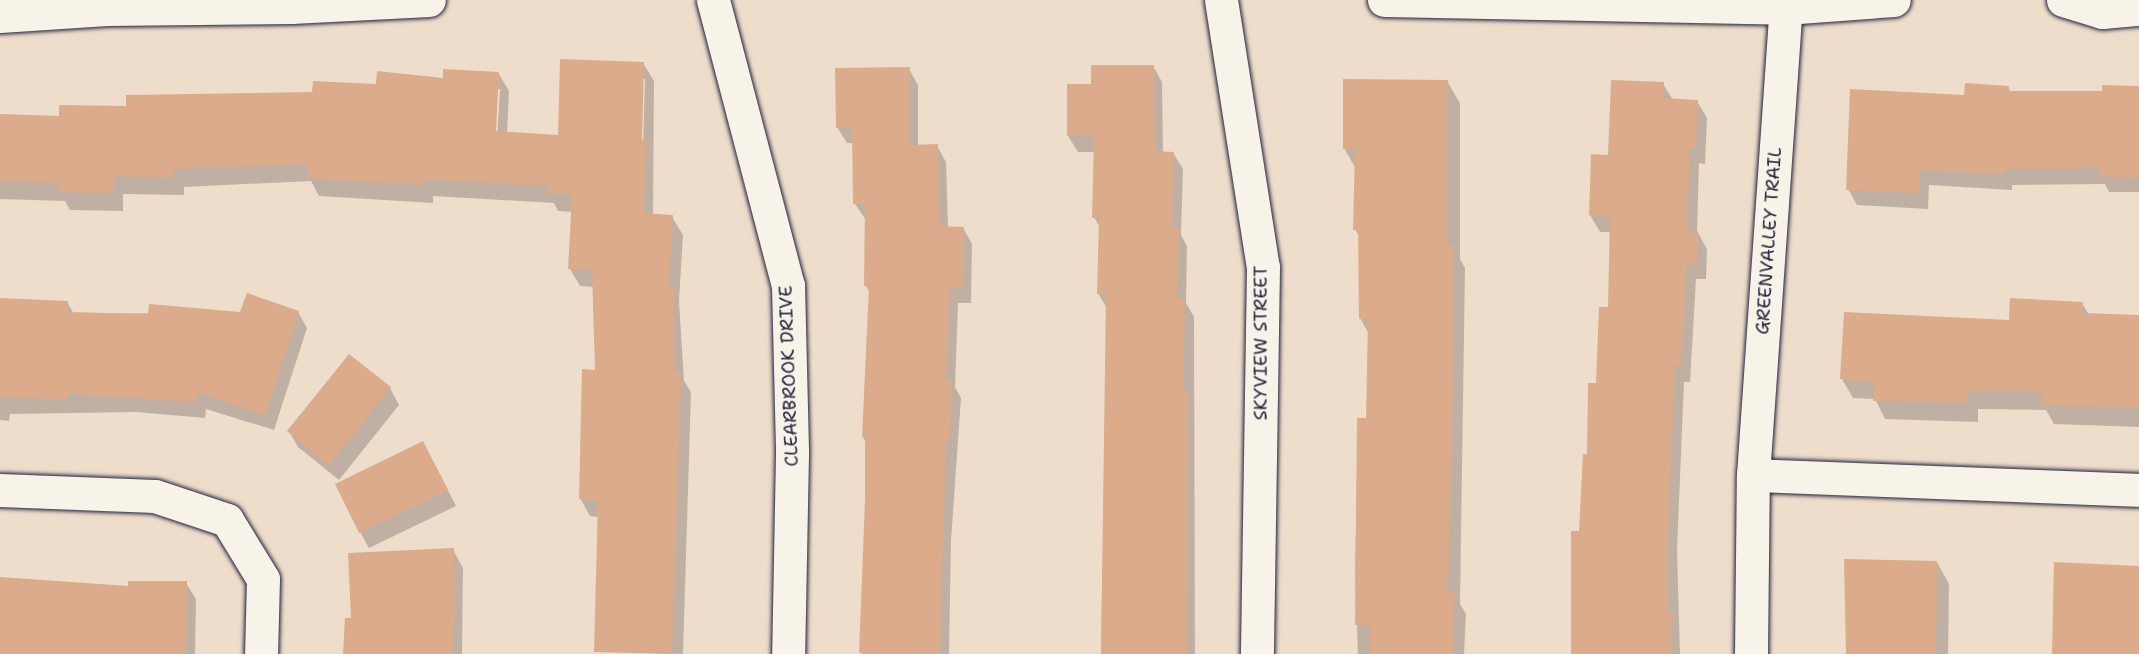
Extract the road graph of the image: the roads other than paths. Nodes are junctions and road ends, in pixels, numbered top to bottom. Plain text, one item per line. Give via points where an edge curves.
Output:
1 (429, 0) edge
2 (712, 0) edge
3 (1221, 0) edge
4 (1384, 0) edge
5 (1894, 0) edge
6 (2063, 0) edge
7 (1785, 4) edge
8 (2139, 9) edge
9 (0, 16) edge
10 (1753, 475) junction
11 (0, 490) edge
12 (2139, 490) edge
13 (261, 654) edge
14 (788, 654) edge
15 (1257, 654) edge
16 (1751, 654) edge

1 - 9 street via 291,7 107,9
2 - 14 street, CLEARBROOK DRIVE via 788,285 792,454
3 - 15 street, SKYVIEW STREET via 1263,267
4 - 7 street
5 - 7 street
6 - 8 street via 2102,12
7 - 10 street, GREENVALLEY TRAIL
10 - 12 street
10 - 16 street, GREENVALLEY TRAIL
11 - 13 street via 155,496 227,520 263,579

